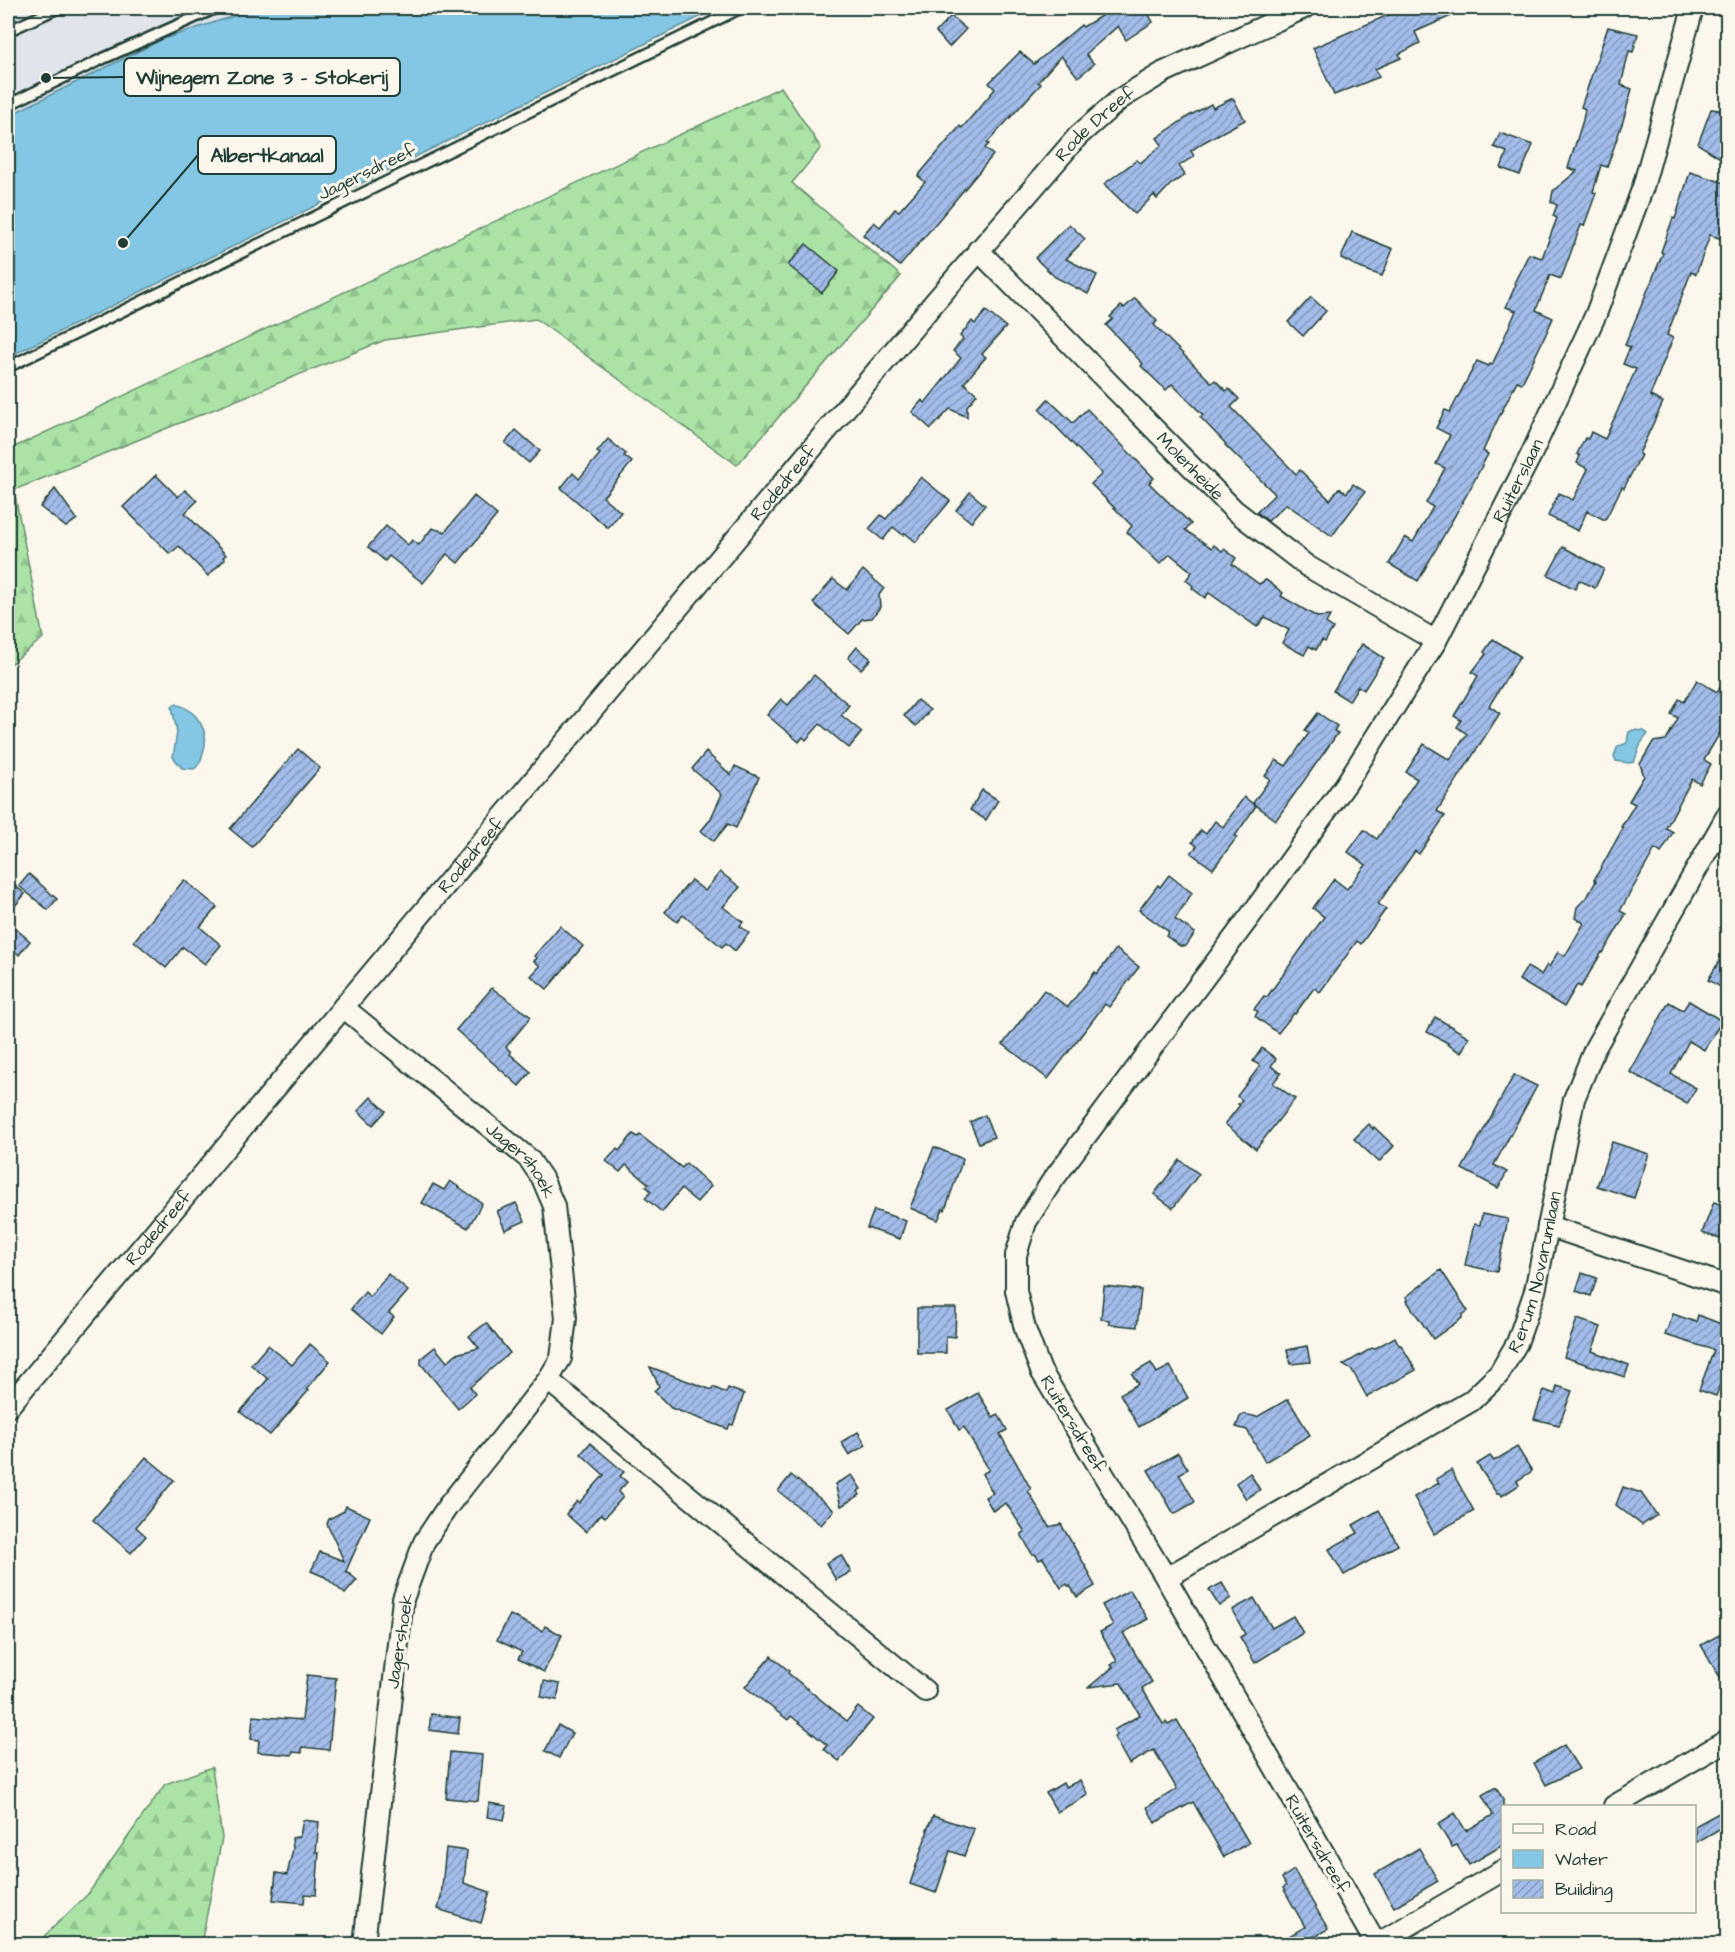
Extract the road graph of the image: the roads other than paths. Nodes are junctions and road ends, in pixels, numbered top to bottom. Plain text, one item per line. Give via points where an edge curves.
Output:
1 (58, 8) edge
2 (216, 8) edge
3 (741, 8) edge
4 (1304, 8) edge
5 (1693, 8) edge
6 (8, 31) edge
7 (8, 105) edge
8 (978, 250) junction
9 (933, 304) joint
10 (8, 367) edge
11 (1436, 641) junction
12 (1728, 814) edge
13 (1254, 911) joint
14 (343, 1007) junction
15 (1548, 1226) junction
16 (1728, 1286) edge
17 (548, 1380) junction
18 (8, 1407) edge
19 (1166, 1578) junction
20 (925, 1691) dead end
21 (1728, 1740) edge
22 (1616, 1805) edge
23 (1501, 1872) edge
24 (364, 1944) edge
25 (1376, 1944) edge

1 - 6 lane
2 - 7 lane
3 - 10 lane, Jagersdreef
4 - 8 street, Rode Dreef via 1164,72 1120,99 1078,136
5 - 11 street, Ruiterslaan via 1643,187 1596,314 1531,455
8 - 9 street, Rode Dreef
8 - 11 street, Molenheide via 1234,510 1306,566
9 - 14 street, Rodedreef
11 - 13 street, Ruiterslaan via 1346,784
12 - 15 street, Rerum Novarumlaan via 1595,1048 1574,1099
13 - 19 street, Ruitersdreef via 1050,1184 1026,1222 1016,1255 1016,1291 1041,1371
14 - 17 street, Jagershoek via 529,1159 542,1178 554,1206 566,1318 561,1358
14 - 18 street, Rodedreef
15 - 16 street
15 - 19 street, Rerum Novarumlaan via 1535,1291 1517,1343 1499,1374 1471,1401
17 - 20 street
17 - 24 street, Jagershoek via 424,1542 403,1599
19 - 25 street, Ruitersdreef
21 - 22 street
23 - 25 street

